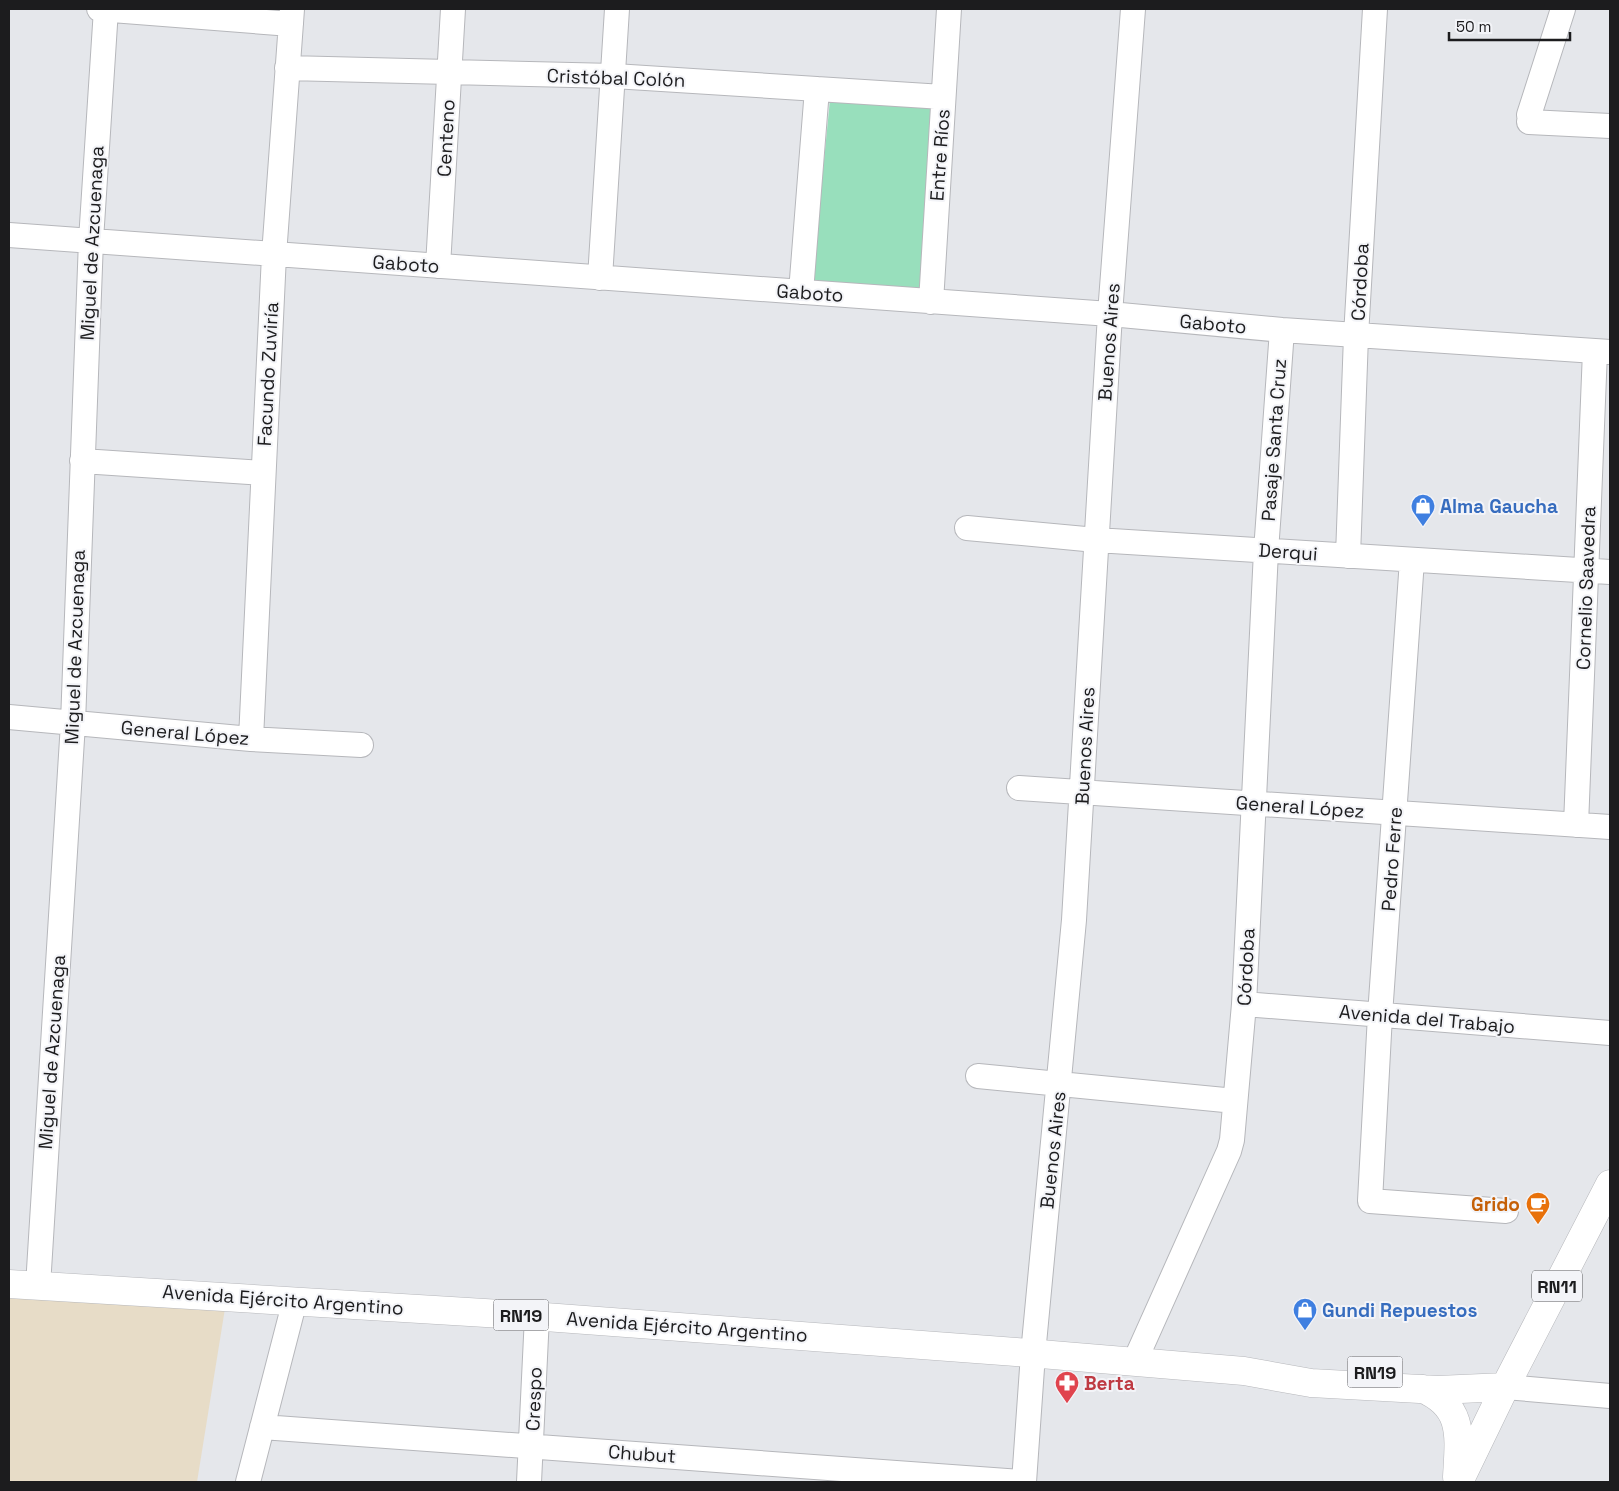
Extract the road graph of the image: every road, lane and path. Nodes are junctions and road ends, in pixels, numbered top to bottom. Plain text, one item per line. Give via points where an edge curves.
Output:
1 (99, 9) edge
2 (106, 9) edge
3 (453, 9) edge
4 (617, 9) edge
5 (949, 9) edge
6 (1133, 9) edge
7 (1375, 9) edge
8 (1563, 9) edge
9 (291, 16) edge
10 (287, 68) junction
11 (450, 72) junction
12 (614, 76) junction
13 (817, 89) junction
14 (943, 97) junction
15 (1610, 126) edge
16 (9, 235) edge
17 (91, 240) junction
18 (274, 255) junction
19 (438, 266) junction
20 (600, 278) junction
21 (801, 292) junction
22 (931, 302) junction
23 (1110, 314) junction
24 (1282, 330) junction
25 (1356, 336) junction
26 (1603, 352) edge
27 (82, 461) junction
28 (263, 473) junction
29 (967, 528) dead end
30 (1096, 540) junction
31 (1266, 551) junction
32 (1348, 556) junction
33 (1412, 560) junction
34 (1586, 571) junction
35 (1610, 572) edge
36 (9, 717) edge
37 (72, 723) junction
38 (250, 739) junction
39 (361, 745) dead end
40 (1019, 788) dead end
41 (1082, 793) junction
42 (1255, 804) junction
43 (1396, 814) junction
44 (1576, 825) junction
45 (1610, 827) edge
46 (1244, 1004) junction
47 (1380, 1015) junction
48 (1610, 1033) edge
49 (978, 1076) dead end
50 (1059, 1085) junction
51 (1235, 1100) junction
52 (1610, 1184) edge
53 (1506, 1211) dead end
54 (1602, 1215) edge
55 (9, 1284) edge
56 (38, 1286) junction
57 (295, 1300) junction
58 (537, 1316) junction
59 (1033, 1354) junction
60 (1134, 1363) junction
61 (1244, 1371) junction
62 (1505, 1387) junction
63 (1423, 1390) junction
64 (1610, 1396) edge
65 (262, 1427) junction
66 (532, 1446) junction
67 (248, 1482) edge
68 (529, 1482) edge
69 (1023, 1482) edge
70 (1458, 1482) edge

1 - 2 street
2 - 9 street
2 - 17 street, Miguel de Azcuenaga
3 - 11 street, Centeno
4 - 12 street
5 - 14 street, Entre Ríos
6 - 23 street, Buenos Aires
7 - 25 street, Córdoba
8 - 15 street via 1529,118
9 - 10 street, Facundo Zuviría
10 - 11 street, Cristóbal Colón
10 - 18 street, Facundo Zuviría
11 - 12 street, Cristóbal Colón
11 - 19 street, Centeno
12 - 13 street, Cristóbal Colón
12 - 20 street
13 - 14 street, Cristóbal Colón
13 - 21 street
14 - 22 street, Entre Ríos
16 - 17 street, Gaboto
17 - 18 street, Gaboto
17 - 27 street, Miguel de Azcuenaga
18 - 19 street, Gaboto
18 - 28 street, Facundo Zuviría
19 - 20 street, Gaboto
20 - 21 street, Gaboto
21 - 22 street, Gaboto
22 - 23 street, Gaboto
23 - 24 street, Gaboto
23 - 30 street, Buenos Aires
24 - 25 street, Gaboto
24 - 31 street, Pasaje Santa Cruz
25 - 26 street, Gaboto
25 - 32 street, Córdoba
26 - 34 street, Cornelio Saavedra
27 - 28 street
27 - 37 street, Miguel de Azcuenaga
28 - 38 street, Facundo Zuviría
29 - 30 street, Derqui
30 - 31 street, Derqui
30 - 41 street, Buenos Aires
31 - 32 street, Derqui
31 - 42 street, Córdoba
32 - 33 street, Derqui
33 - 34 street, Derqui
33 - 43 street, Pedro Ferre
34 - 35 street, Derqui
34 - 44 street, Cornelio Saavedra
36 - 37 street, General López
37 - 38 street, General López
37 - 56 street, Miguel de Azcuenaga
38 - 39 street, General López
40 - 41 street, General López
41 - 42 street, General López
41 - 50 street, Buenos Aires
42 - 43 street, General López
42 - 46 street, Córdoba
43 - 44 street, General López
43 - 47 street, Pedro Ferre
44 - 45 street, General López
46 - 47 street, Avenida del Trabajo
46 - 51 street, Córdoba
47 - 48 street, Avenida del Trabajo
47 - 53 street, Pedro Ferre via 1370,1201
49 - 50 street
50 - 51 street
50 - 59 street, Buenos Aires
51 - 60 street, Córdoba via 1229,1151
52 - 54 main road, RN11
54 - 62 main road, RN11
55 - 56 main road, Avenida Ejército Argentino / RN19
56 - 57 main road, Avenida Ejército Argentino / RN19
57 - 58 main road, Avenida Ejército Argentino / RN19
57 - 65 street
58 - 59 main road, Avenida Ejército Argentino / RN19
58 - 66 street, Crespo
59 - 60 main road, Avenida Ejército Argentino / RN19
59 - 69 street, Buenos Aires
60 - 61 main road, Avenida Ejército Argentino / RN19
61 - 62 main road, Avenida Ejército Argentino / RN19 via 1443,1375
61 - 63 main road, Avenida Ejército Argentino / RN19 via 1311,1382
62 - 63 main road, Avenida Ejército Argentino / RN19
62 - 64 street
62 - 70 main road, RN11
63 - 70 main road via 1440,1397 1457,1423
65 - 66 street, Chubut
65 - 67 street
66 - 68 street, Crespo
66 - 69 street, Chubut

